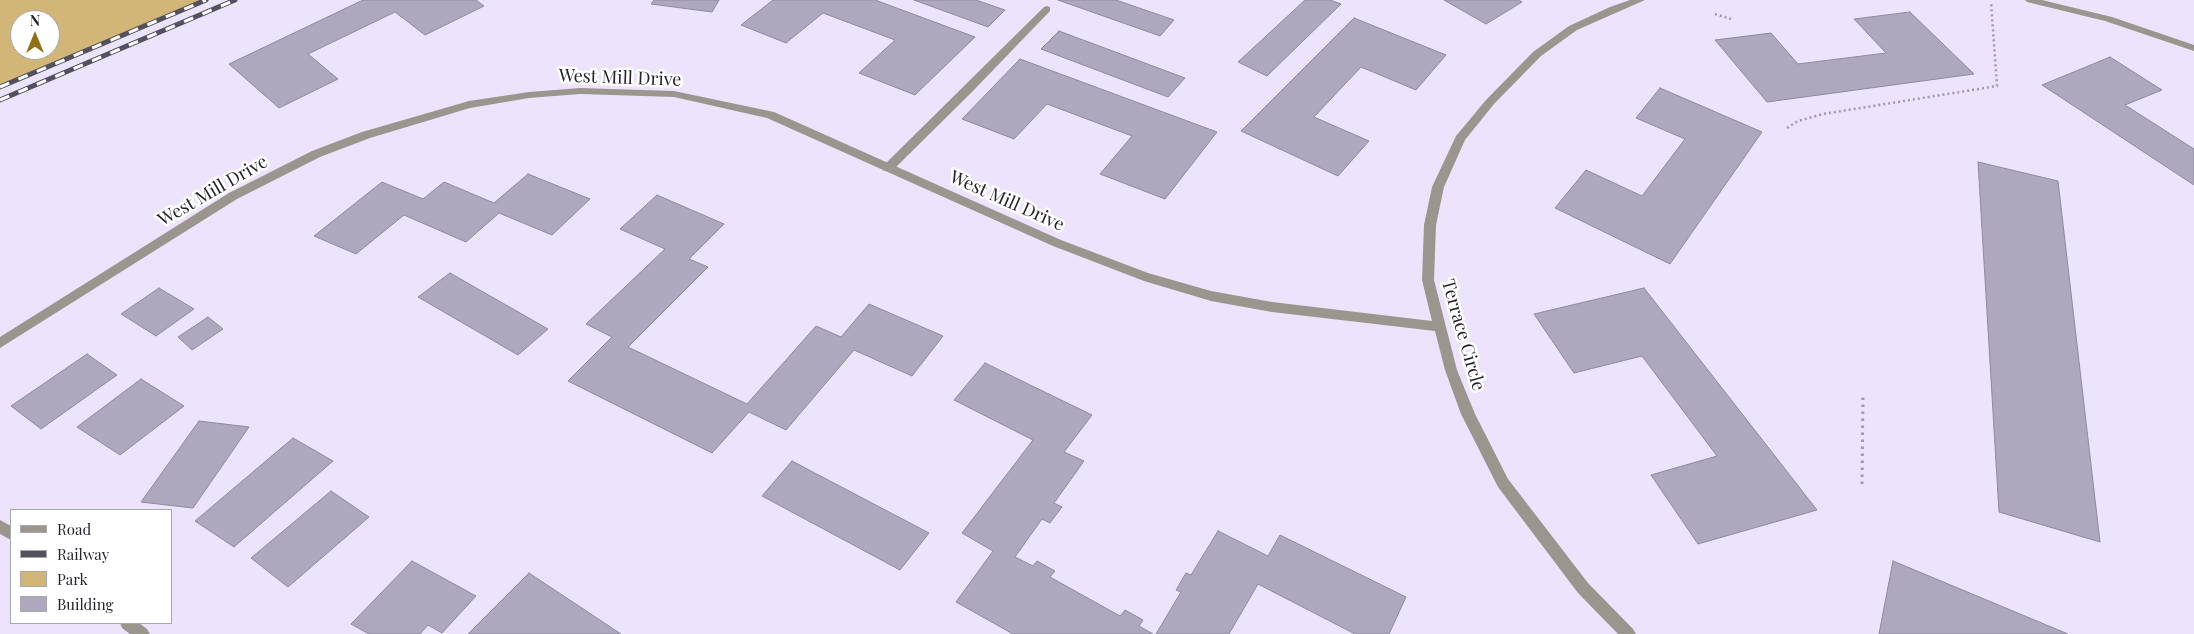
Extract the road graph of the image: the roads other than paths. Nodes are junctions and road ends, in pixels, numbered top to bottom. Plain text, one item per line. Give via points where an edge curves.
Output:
1 (1640, 0) edge
2 (2030, 0) edge
3 (1047, 9) dead end
4 (2194, 48) edge
5 (888, 168) junction
6 (1439, 328) junction
7 (0, 343) edge
8 (128, 624) edge
9 (142, 634) edge
10 (1628, 634) edge

1 - 6 street, Terrace Circle via 1573,28 1537,54 1490,102 1460,139 1438,187 1430,225 1428,280
2 - 4 street via 2108,19
3 - 5 street
5 - 6 street, West Mill Drive via 1057,243 1144,276 1211,296
5 - 7 street, West Mill Drive via 770,115 674,94 580,91 469,105 316,154 241,192
6 - 10 street, Terrace Circle via 1468,414 1503,483 1583,588
8 - 9 street

